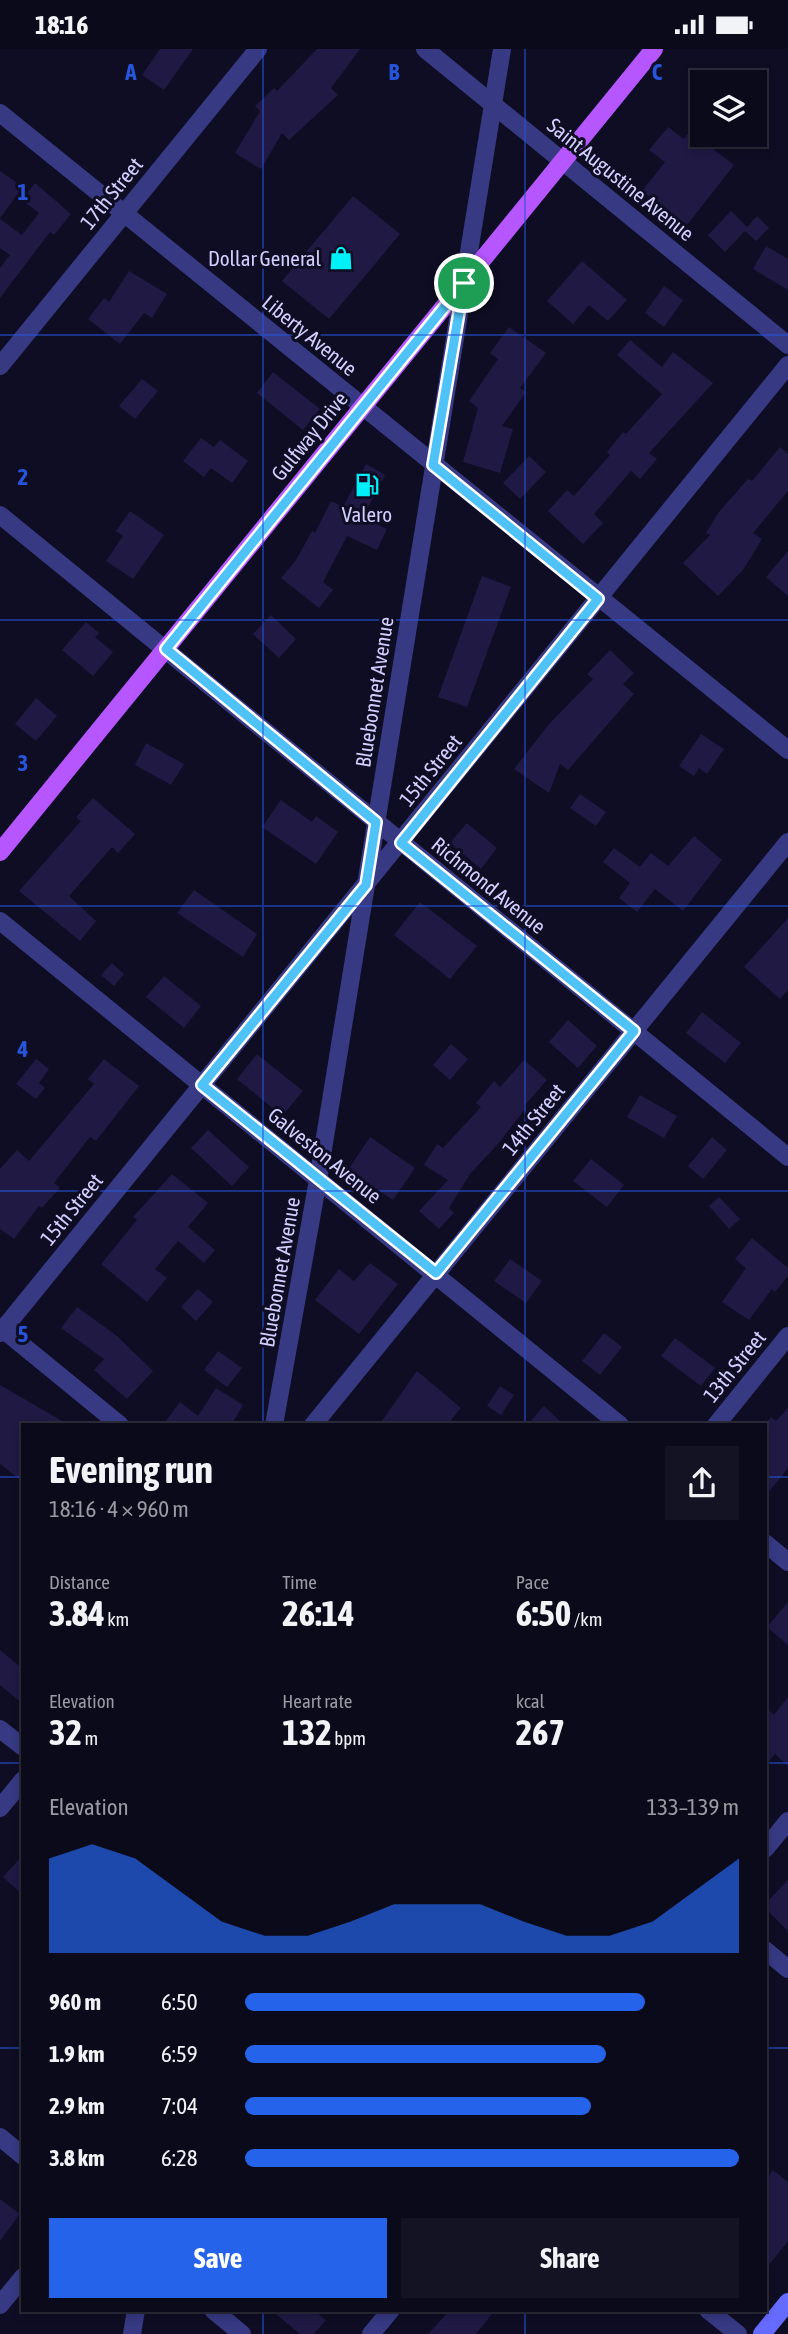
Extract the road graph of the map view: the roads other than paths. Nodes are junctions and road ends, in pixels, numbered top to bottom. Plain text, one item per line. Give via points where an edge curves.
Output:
1 (258, 49) edge
2 (425, 49) edge
3 (502, 49) edge
4 (653, 49) edge
5 (493, 105) junction
6 (0, 113) edge
7 (562, 161) junction
8 (124, 213) junction
9 (464, 283) junction
10 (788, 345) edge
11 (788, 365) edge
12 (0, 366) edge
13 (362, 407) junction
14 (433, 465) junction
15 (0, 515) edge
16 (598, 599) junction
17 (166, 649) junction
18 (788, 750) edge
19 (376, 822) junction
20 (788, 842) edge
21 (401, 843) junction
22 (0, 852) edge
23 (366, 885) junction
24 (0, 921) edge
25 (634, 1031) junction
26 (202, 1085) junction
27 (788, 1157) edge
28 (318, 1180) junction
29 (436, 1273) junction
30 (1, 1330) edge
31 (788, 1336) edge
32 (117, 1423) edge
33 (274, 1423) edge
34 (315, 1423) edge
35 (618, 1423) edge
36 (718, 1423) edge
37 (767, 1545) edge
38 (788, 1562) edge
39 (0, 1729) edge
40 (21, 1745) edge
41 (21, 1782) edge
42 (0, 1808) edge
43 (788, 1821) edge
44 (767, 1847) edge
45 (767, 1952) edge
46 (788, 1969) edge
47 (0, 2137) edge
48 (21, 2154) edge
49 (21, 2279) edge
50 (788, 2302) edge
51 (0, 2305) edge
52 (136, 2312) edge
53 (214, 2312) edge
54 (389, 2312) edge
55 (710, 2312) edge
56 (132, 2334) edge
57 (242, 2334) edge
58 (372, 2334) edge
59 (738, 2334) edge
60 (762, 2334) edge

1 - 8 street, 17th Street
2 - 5 street, Saint Augustine Avenue
3 - 5 street, Bluebonnet Avenue
4 - 7 main road, Gulfway Drive
5 - 7 street, Saint Augustine Avenue
5 - 9 street, Bluebonnet Avenue
6 - 8 street, Liberty Avenue
7 - 9 main road, Gulfway Drive
7 - 10 street, Saint Augustine Avenue
8 - 12 street, 17th Street
8 - 13 street, Liberty Avenue
9 - 13 main road, Gulfway Drive
9 - 14 street, Bluebonnet Avenue
11 - 16 street, 15th Street
13 - 14 street, Liberty Avenue
13 - 17 main road, Gulfway Drive
14 - 16 street, Liberty Avenue
14 - 19 street, Bluebonnet Avenue
15 - 17 street, Richmond Avenue
16 - 18 street, Liberty Avenue
16 - 21 street, 15th Street
17 - 19 street, Richmond Avenue
17 - 22 main road, Gulfway Drive
19 - 21 street, Richmond Avenue
19 - 23 street, Bluebonnet Avenue
20 - 25 street, 14th Street
21 - 23 street, 15th Street
21 - 25 street, Richmond Avenue
23 - 26 street, 15th Street
23 - 28 street, Bluebonnet Avenue
24 - 26 street, Galveston Avenue
25 - 27 street, Richmond Avenue
25 - 29 street, 14th Street
26 - 28 street, Galveston Avenue
26 - 30 street, 15th Street
28 - 29 street, Galveston Avenue
28 - 33 street, Bluebonnet Avenue
29 - 34 street, 14th Street
29 - 35 street, Galveston Avenue
30 - 32 street
31 - 36 street, 13th Street
37 - 38 street
39 - 40 street
41 - 42 street
43 - 44 street
45 - 46 street
47 - 48 street
49 - 51 street
50 - 60 main road
52 - 56 street
53 - 57 street
54 - 58 street
55 - 59 street

